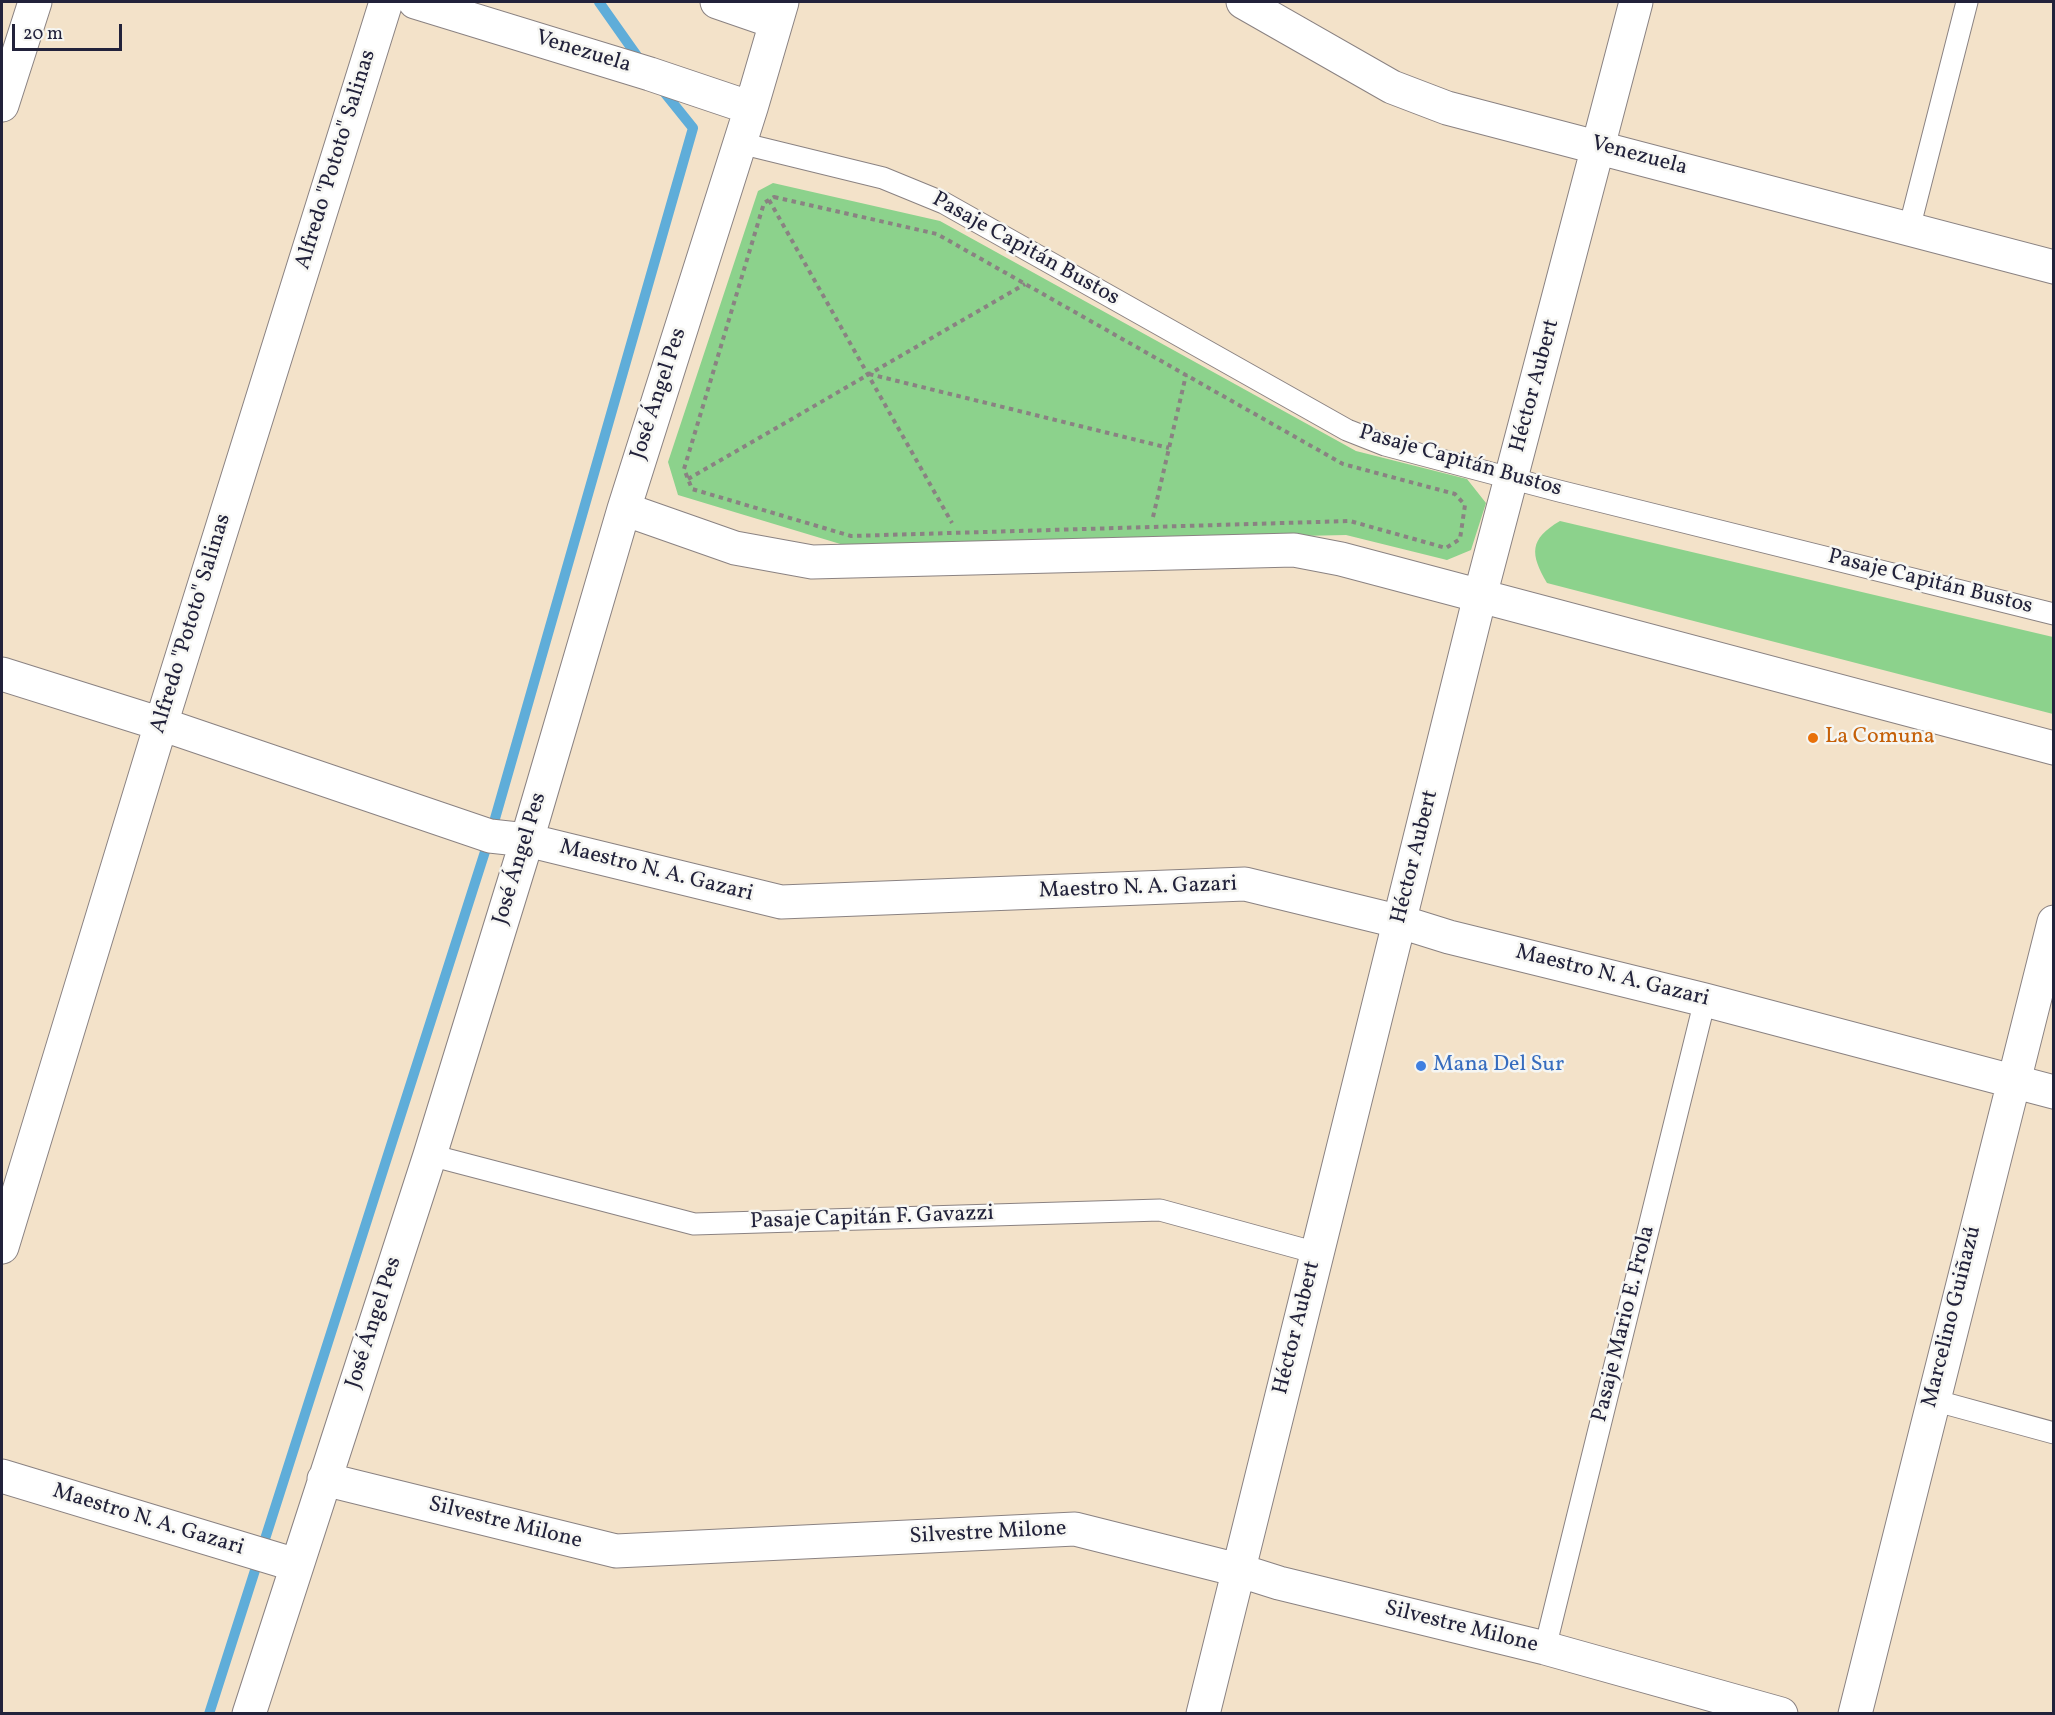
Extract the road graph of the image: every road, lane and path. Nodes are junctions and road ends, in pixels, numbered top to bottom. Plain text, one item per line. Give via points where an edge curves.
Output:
1 (35, 2) edge
2 (386, 2) edge
3 (415, 2) edge
4 (717, 2) edge
5 (1243, 2) edge
6 (1636, 2) edge
7 (1967, 2) edge
8 (778, 12) edge
9 (2, 105) edge
10 (751, 108) junction
11 (740, 143) junction
12 (1599, 147) junction
13 (769, 200) junction
14 (1910, 229) junction
15 (2054, 267) edge
16 (1026, 284) junction
17 (868, 374) junction
18 (1186, 375) junction
19 (1169, 448) junction
20 (1343, 464) dead end
21 (688, 478) junction
22 (1511, 478) junction
23 (624, 509) junction
24 (1151, 527) dead end
25 (957, 533) dead end
26 (850, 536) dead end
27 (1480, 596) junction
28 (2054, 614) edge
29 (2, 674) edge
30 (161, 724) junction
31 (2054, 748) edge
32 (528, 840) junction
33 (1401, 922) junction
34 (2054, 922) edge
35 (1705, 1000) junction
36 (2012, 1082) junction
37 (2054, 1092) edge
38 (430, 1155) junction
39 (2, 1247) edge
40 (1317, 1253) junction
41 (1933, 1400) junction
42 (2054, 1433) edge
43 (2, 1476) edge
44 (324, 1479) junction
45 (296, 1565) junction
46 (1239, 1570) junction
47 (1545, 1648) junction
48 (249, 1713) edge
49 (1203, 1713) edge
50 (1781, 1713) edge
51 (1855, 1713) edge

1 - 9 street
2 - 30 street, Alfredo "Pototo" Salinas
3 - 10 street, Venezuela
4 - 8 street
5 - 12 street, Venezuela via 1392,87 1447,108
6 - 12 street, Héctor Aubert
7 - 14 lane
8 - 10 street, José Ángel Pes
10 - 11 street, José Ángel Pes
11 - 22 lane, Pasaje Capitán Bustos via 883,178 944,203 1347,430 1385,445
11 - 23 street, José Ángel Pes
12 - 14 street, Venezuela
12 - 22 street, Héctor Aubert
13 - 16 path via 774,197 937,234
13 - 17 path
13 - 21 path via 684,470
14 - 15 street, Venezuela
16 - 18 path
16 - 21 path
17 - 19 path
17 - 25 path
18 - 19 path
18 - 20 path
19 - 24 path
21 - 26 path via 692,489
22 - 27 street, Héctor Aubert
22 - 28 lane, Pasaje Capitán Bustos
23 - 27 street via 735,548 812,562 1294,550
23 - 32 street, José Ángel Pes
27 - 31 street
27 - 33 street, Héctor Aubert
29 - 30 street, Maestro N. A. Gazari
30 - 32 street, Maestro N. A. Gazari via 489,836
30 - 39 street, Alfredo "Pototo" Salinas
32 - 33 street, Maestro N. A. Gazari via 781,902 1245,884
32 - 38 street, José Ángel Pes
33 - 35 street, Maestro N. A. Gazari
33 - 40 street, Héctor Aubert
34 - 36 street, Marcelino Guiñazú
35 - 36 street, Maestro N. A. Gazari
35 - 47 lane, Pasaje Mario E. Frola
36 - 37 street, Maestro N. A. Gazari
36 - 41 street, Marcelino Guiñazú
38 - 40 lane, Pasaje Capitán F. Gavazzi via 694,1224 1160,1210
38 - 44 street, José Ángel Pes
40 - 46 street, Héctor Aubert
41 - 42 lane
41 - 51 street, Marcelino Guiñazú
43 - 45 street, Maestro N. A. Gazari
44 - 45 street, José Ángel Pes
44 - 46 street, Silvestre Milone via 616,1551 1075,1529
45 - 48 street, José Ángel Pes
46 - 47 street, Silvestre Milone
46 - 49 street, Héctor Aubert
47 - 50 street, Silvestre Milone

